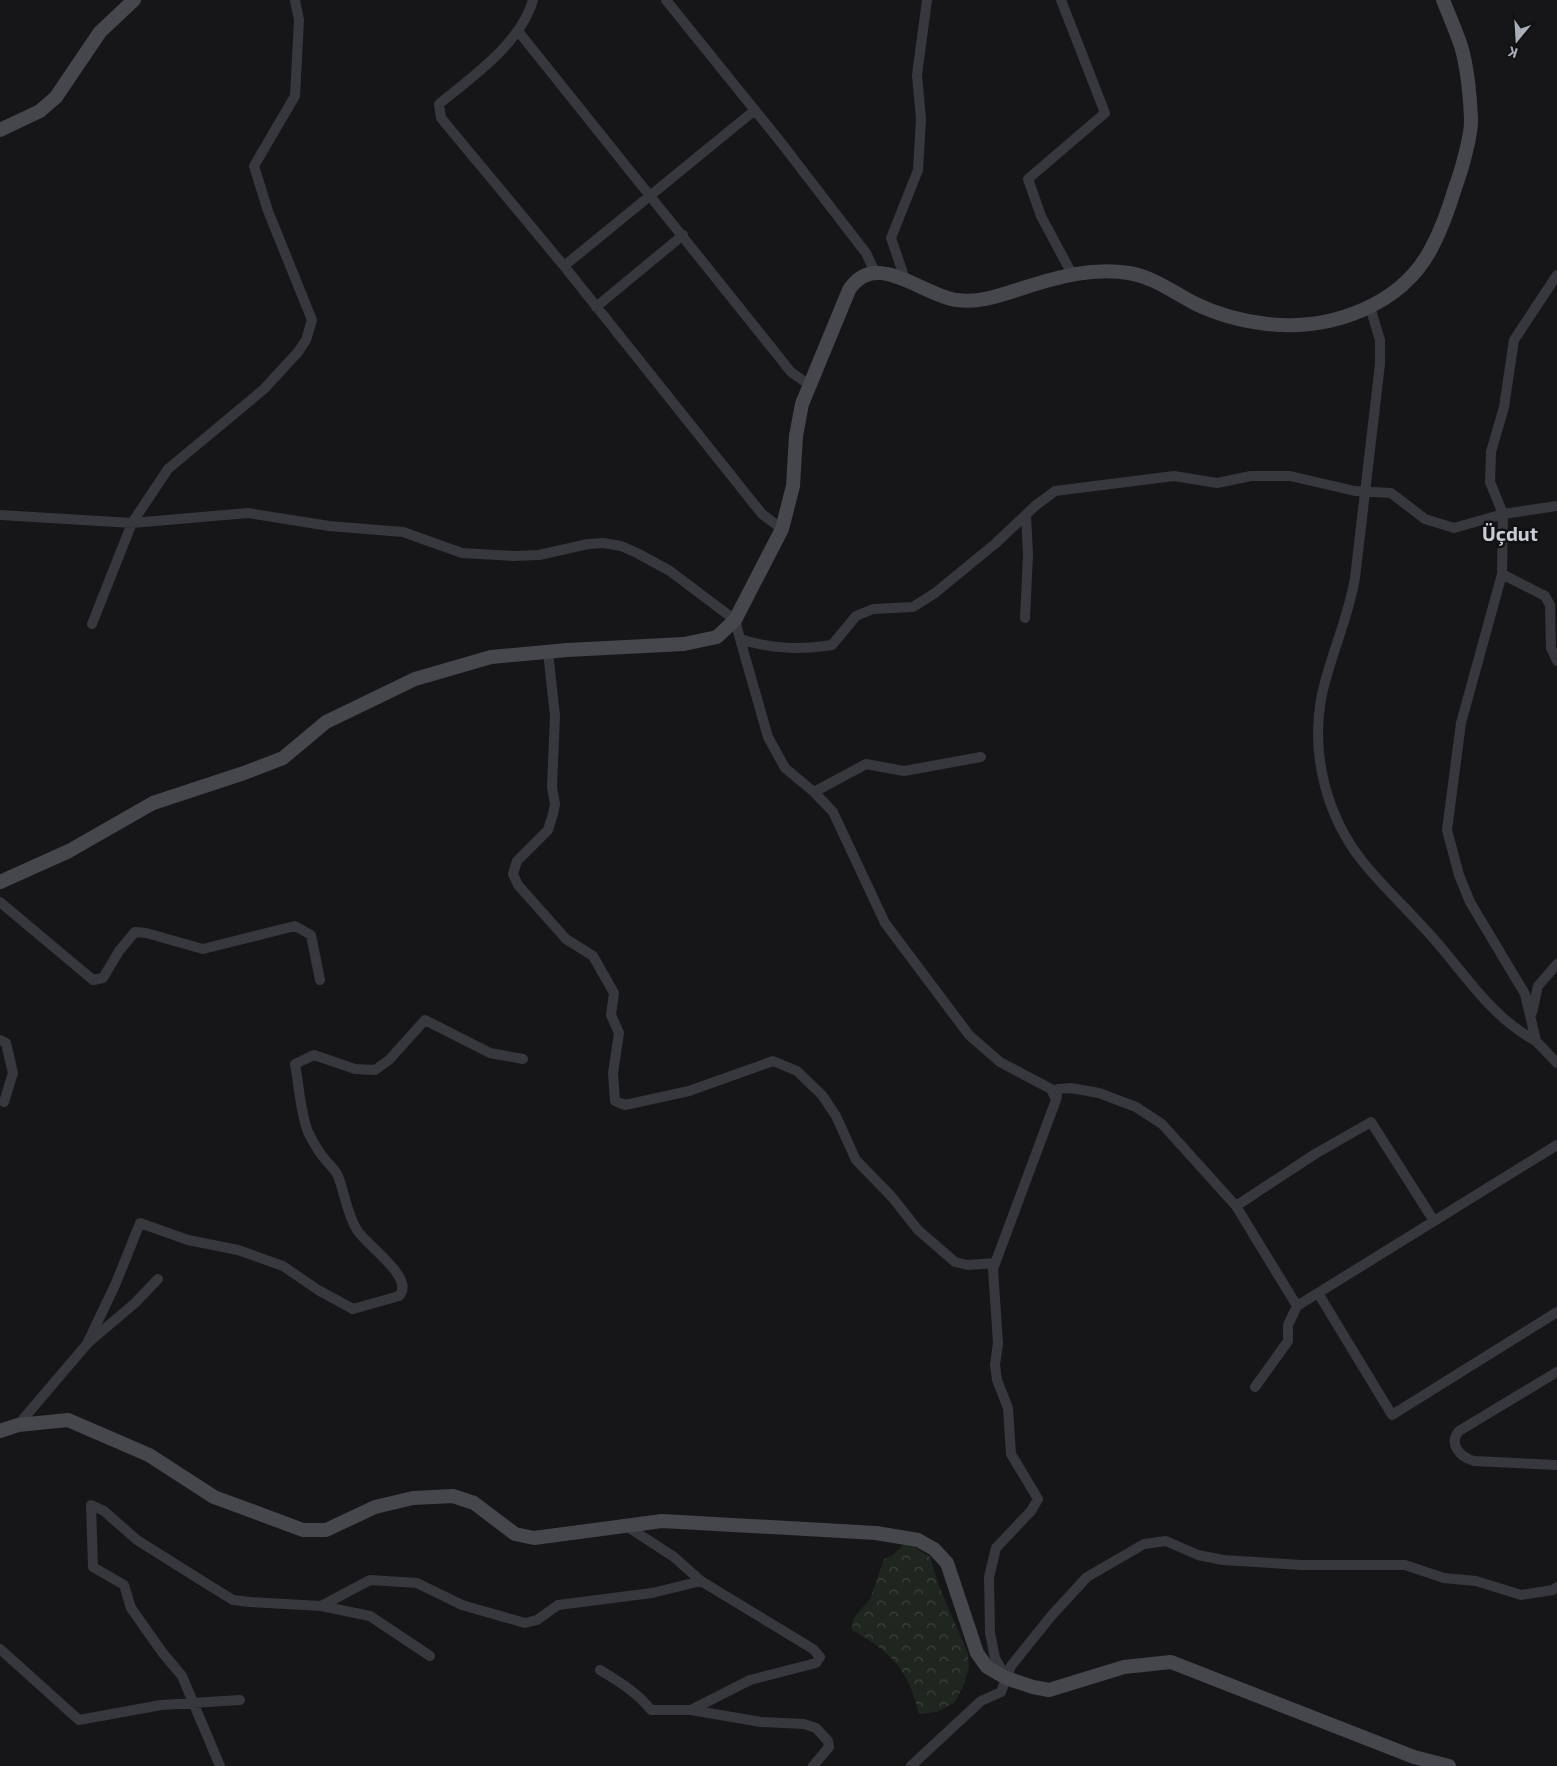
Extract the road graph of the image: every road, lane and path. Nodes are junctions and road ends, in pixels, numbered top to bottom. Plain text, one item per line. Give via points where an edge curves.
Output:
1 (134, 0) edge
2 (295, 0) edge
3 (533, 0) edge
4 (666, 0) edge
5 (927, 0) edge
6 (1061, 0) edge
7 (1443, 0) edge
8 (518, 31) junction
9 (755, 110) junction
10 (0, 130) edge
11 (651, 195) junction
12 (683, 235) junction
13 (564, 266) junction
14 (875, 272) junction
15 (1072, 274) junction
16 (1557, 275) edge
17 (906, 282) junction
18 (596, 307) junction
19 (1370, 307) junction
20 (808, 384) junction
21 (1366, 491) junction
22 (1557, 506) edge
23 (1503, 514) junction
24 (0, 515) edge
25 (1026, 515) junction
26 (132, 523) junction
27 (782, 529) junction
28 (1502, 574) junction
29 (1025, 618) dead end
30 (735, 620) junction
31 (92, 624) dead end
32 (740, 639) junction
33 (548, 652) junction
34 (1557, 662) edge
35 (981, 757) dead end
36 (814, 792) junction
37 (0, 882) edge
38 (0, 902) edge
39 (1557, 964) edge
40 (320, 980) dead end
41 (1532, 1015) junction
42 (0, 1040) edge
43 (1536, 1041) junction
44 (523, 1059) dead end
45 (1557, 1062) edge
46 (1056, 1100) junction
47 (4, 1102) dead end
48 (1557, 1145) edge
49 (1236, 1206) junction
50 (1434, 1221) junction
51 (994, 1263) junction
52 (158, 1279) dead end
53 (1318, 1293) junction
54 (1297, 1306) junction
55 (1557, 1312) edge
56 (86, 1344) junction
57 (1557, 1372) edge
58 (1255, 1387) dead end
59 (18, 1426) junction
60 (0, 1431) edge
61 (1557, 1465) edge
62 (624, 1525) junction
63 (701, 1581) junction
64 (1557, 1588) edge
65 (321, 1606) junction
66 (0, 1649) edge
67 (430, 1656) dead end
68 (600, 1670) dead end
69 (1006, 1678) junction
70 (240, 1700) dead end
71 (192, 1703) junction
72 (691, 1710) junction
73 (220, 1766) edge
74 (813, 1766) edge
75 (911, 1766) edge
76 (1449, 1766) edge

1 - 10 street via 100,32 56,96 40,111
2 - 26 street via 299,20 295,96 254,166 268,211 312,320 306,340 264,390 168,469
3 - 8 street
4 - 9 street
5 - 17 street via 917,75 921,119 918,170 891,238
6 - 15 street via 1105,113 1028,179 1041,216
7 - 19 street via 1461,49 1471,120 1459,177 1432,248 1417,270 1399,288
8 - 11 street
8 - 13 street via 489,64 439,104 439,113
9 - 11 street
9 - 14 street via 866,253
11 - 12 street
11 - 13 street
12 - 18 street
12 - 20 street via 791,372
13 - 18 street
14 - 17 street
14 - 20 street via 860,276 849,290
15 - 17 street via 991,299 973,301 940,297
15 - 19 street via 1095,271 1131,273 1148,278 1218,313 1267,324 1322,323
16 - 23 street via 1514,340 1504,407 1491,452 1490,482
18 - 27 street via 762,514
19 - 21 street via 1378,332 1380,356
20 - 27 street via 797,428 791,501
21 - 23 street via 1391,494 1425,519 1454,528
21 - 25 street via 1324,486 1290,476 1251,476 1217,482 1174,476 1055,491
21 - 43 street via 1352,594 1324,685 1319,713 1319,752 1327,792 1337,820 1363,862 1495,1012
22 - 23 street
23 - 28 street
24 - 26 street
25 - 29 street
25 - 32 street via 935,593 913,607 874,609 856,616 832,645 804,649 764,647
26 - 30 street via 248,513 329,526 403,532 462,553 513,556 603,543 621,546 654,561
26 - 31 street
27 - 30 street
28 - 34 street via 1545,596 1550,605 1551,648
28 - 41 street via 1461,723 1447,830 1470,902 1525,994
30 - 32 street
30 - 33 street via 717,637 684,644
32 - 36 street via 768,737 785,768
33 - 37 street via 491,657 415,679 326,722 283,758 154,803 69,851
33 - 51 street via 555,716 552,787 555,804 548,830 516,861 513,874 518,885 566,939 593,956 614,993 611,1015 619,1033 613,1073 615,1101 625,1105 688,1091 773,1061 797,1071 822,1095 856,1160 918,1230 955,1262 968,1265
35 - 36 street via 904,770 866,764
36 - 46 street via 833,812 885,923 964,1028 1000,1062 1051,1089
38 - 40 street via 93,980 103,978 135,932 203,949 295,926 311,935
39 - 41 street via 1538,986
41 - 43 street
42 - 47 street via 6,1044 13,1073
43 - 45 street
44 - 56 street via 490,1053 425,1020 389,1060 375,1070 355,1069 314,1055 295,1064 308,1131 337,1174 358,1232 401,1279 404,1287 399,1296 353,1309 283,1266 140,1223 116,1283
46 - 49 street via 1058,1089 1071,1088 1100,1093 1136,1107 1162,1124
46 - 51 street
48 - 50 street
49 - 50 street via 1371,1122
49 - 54 street
50 - 53 street
51 - 69 street via 997,1380 1008,1408 1011,1454 1038,1499 996,1548 989,1577 990,1633 995,1658
52 - 56 street via 135,1304
53 - 54 street
53 - 55 street via 1392,1415
54 - 58 street via 1288,1325 1288,1341
56 - 59 street
57 - 61 street via 1459,1430 1454,1440 1462,1456 1474,1461
59 - 60 street
59 - 62 street via 68,1420 89,1427 150,1455 214,1497 303,1530 326,1530 375,1507 413,1498 453,1496 474,1503 516,1534 534,1538
62 - 63 street via 674,1557
62 - 69 street via 690,1522 876,1533 918,1540 934,1549 947,1563 978,1653 987,1667
63 - 65 street via 652,1593 558,1605 536,1620 525,1623 462,1605 416,1582 370,1580
63 - 72 street via 813,1649 820,1657 816,1663 750,1680
64 - 69 street via 1521,1595 1476,1581 1444,1578 1405,1565 1302,1565 1224,1560 1198,1556 1166,1540 1144,1544 1087,1577 1011,1666
65 - 67 street via 370,1616
65 - 71 street via 233,1600 137,1540 104,1510 91,1504 93,1567 124,1585 131,1608 182,1676
66 - 71 street via 79,1720 161,1705
68 - 72 street via 628,1688 651,1710
69 - 75 street via 1001,1692 981,1701
69 - 76 street via 1049,1690 1124,1667 1170,1662 1414,1757
70 - 71 street
71 - 73 street
72 - 74 street via 816,1728 828,1741 829,1747

